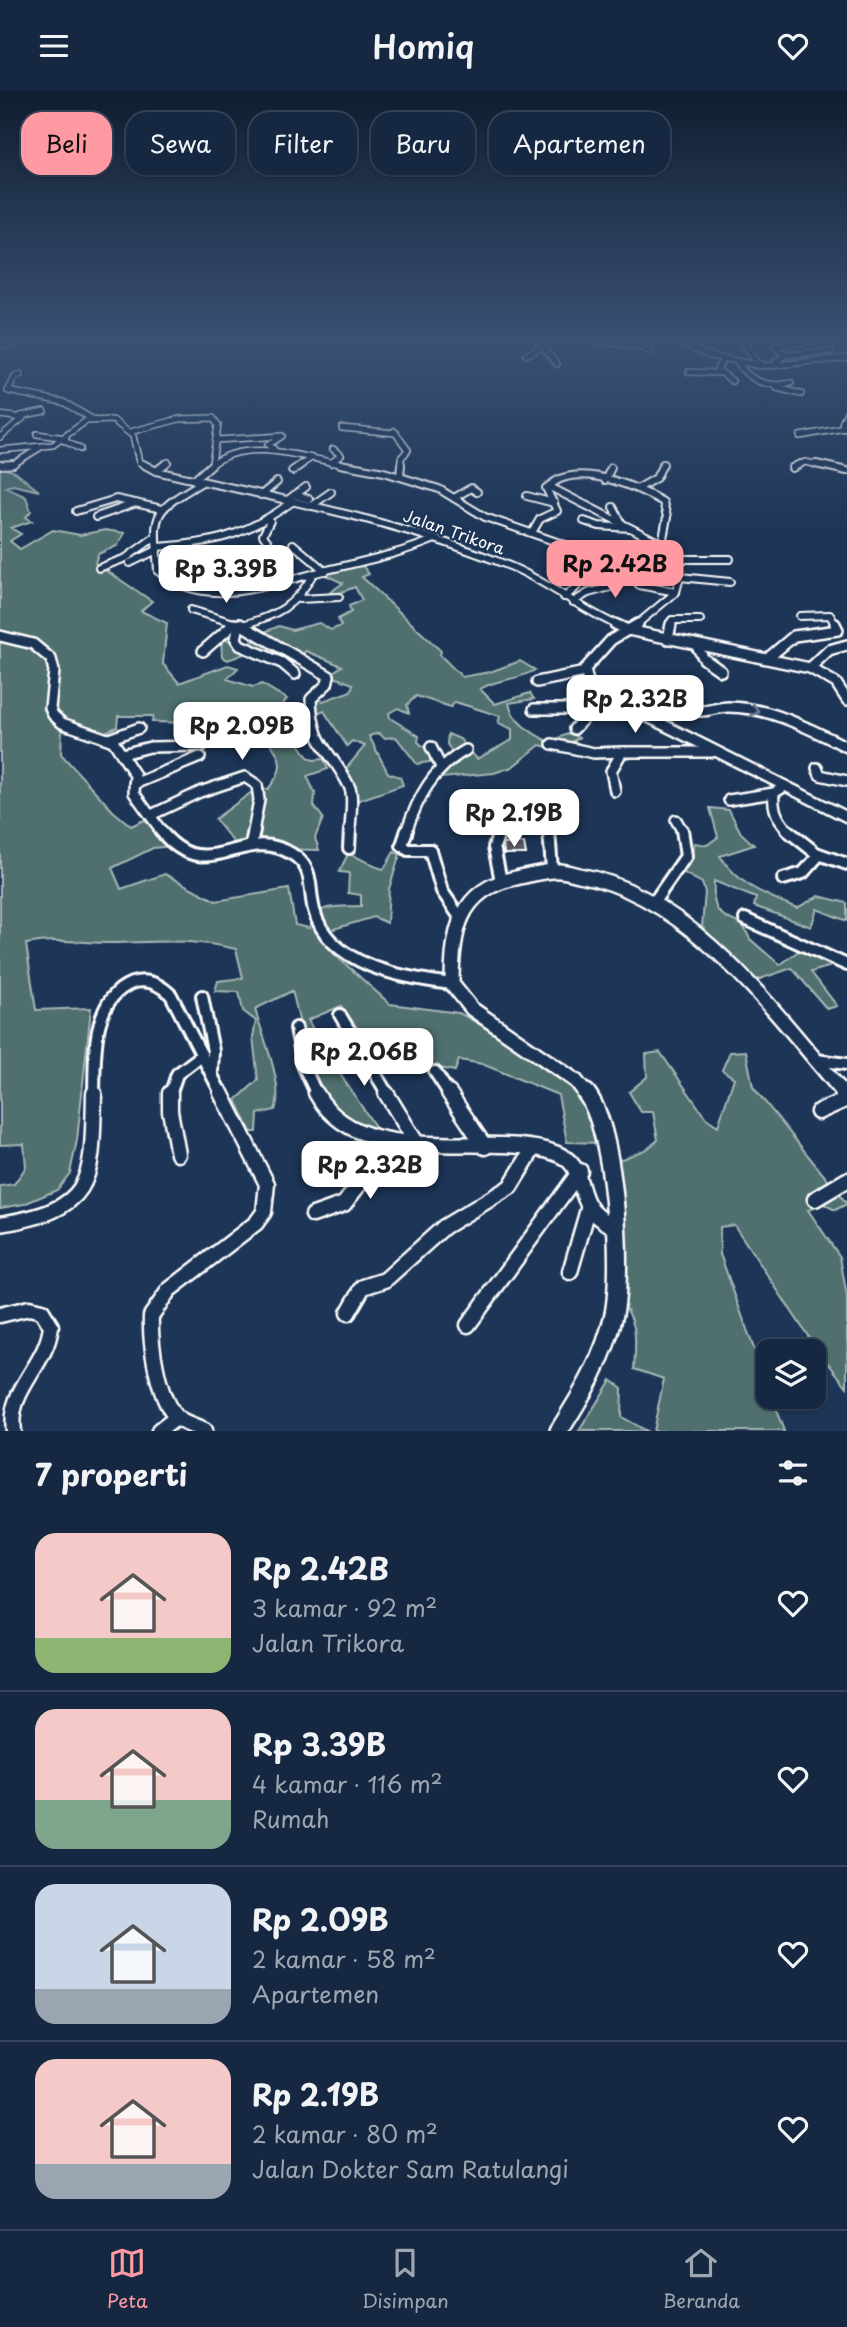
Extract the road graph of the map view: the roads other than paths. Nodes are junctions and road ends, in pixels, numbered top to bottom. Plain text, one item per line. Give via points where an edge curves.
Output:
1 (67, 403) edge
2 (44, 411) dead end
3 (847, 412) edge
4 (0, 415) edge
5 (21, 417) junction
6 (94, 419) junction
7 (342, 428) dead end
8 (846, 429) edge
9 (130, 432) junction
10 (396, 433) junction
11 (37, 434) dead end
12 (0, 436) edge
13 (408, 436) dead end
14 (800, 436) dead end
15 (64, 439) junction
16 (216, 440) junction
17 (41, 447) junction
18 (80, 449) dead end
19 (333, 449) dead end
20 (0, 450) edge
21 (274, 451) junction
22 (214, 453) junction
23 (225, 455) junction
24 (310, 459) junction
25 (168, 462) dead end
26 (212, 463) junction
27 (331, 463) junction
28 (663, 464) dead end
29 (0, 465) edge
30 (611, 468) dead end
31 (792, 468) dead end
32 (156, 471) junction
33 (292, 471) dead end
34 (847, 471) edge
35 (400, 476) junction
36 (605, 480) junction
37 (198, 481) junction
38 (277, 482) dead end
39 (306, 487) dead end
40 (551, 487) junction
41 (636, 489) junction
42 (331, 492) dead end
43 (477, 492) dead end
44 (261, 495) junction
45 (527, 496) dead end
46 (454, 498) junction
47 (290, 499) junction
48 (136, 503) junction
49 (310, 503) junction
50 (554, 503) junction
51 (613, 507) dead end
52 (162, 509) junction
53 (76, 511) dead end
54 (96, 517) dead end
55 (269, 520) junction
56 (584, 521) dead end
57 (621, 522) junction
58 (605, 527) junction
59 (635, 529) junction
60 (533, 531) junction
61 (248, 533) junction
62 (155, 537) junction
63 (435, 539) junction
64 (268, 542) dead end
65 (660, 543) junction
66 (230, 544) dead end
67 (293, 544) dead end
68 (632, 544) junction
69 (157, 548) junction
70 (610, 551) dead end
71 (188, 557) dead end
72 (730, 559) dead end
73 (672, 560) junction
74 (130, 563) dead end
75 (278, 563) dead end
76 (100, 568) dead end
77 (246, 570) dead end
78 (158, 571) junction
79 (325, 571) junction
80 (313, 573) junction
81 (617, 575) dead end
82 (680, 577) junction
83 (730, 582) dead end
84 (229, 585) junction
85 (218, 591) junction
86 (676, 592) junction
87 (340, 597) dead end
88 (564, 597) junction
89 (299, 599) junction
90 (573, 602) junction
91 (191, 610) dead end
92 (800, 617) dead end
93 (701, 620) dead end
94 (239, 624) junction
95 (628, 630) junction
96 (0, 636) edge
97 (668, 639) junction
98 (696, 645) junction
99 (847, 645) edge
100 (203, 650) dead end
101 (768, 658) junction
102 (810, 668) junction
103 (721, 671) dead end
104 (584, 672) junction
105 (295, 674) dead end
106 (537, 682) dead end
107 (616, 699) junction
108 (847, 700) edge
109 (581, 707) junction
110 (534, 709) dead end
111 (642, 714) junction
112 (139, 727) dead end
113 (574, 729) dead end
114 (109, 739) junction
115 (552, 744) dead end
116 (202, 746) dead end
117 (432, 747) dead end
118 (847, 747) edge
119 (466, 750) dead end
120 (717, 752) junction
121 (622, 753) junction
122 (122, 754) junction
123 (200, 757) dead end
124 (441, 767) junction
125 (817, 768) dead end
126 (847, 781) edge
127 (134, 784) junction
128 (785, 786) junction
129 (615, 791) dead end
130 (774, 793) junction
131 (729, 800) dead end
132 (539, 802) dead end
133 (498, 807) dead end
134 (151, 815) junction
135 (847, 817) edge
136 (676, 821) dead end
137 (251, 845) junction
138 (349, 848) dead end
139 (819, 855) junction
140 (847, 864) edge
141 (552, 870) junction
142 (783, 879) dead end
143 (501, 881) junction
144 (654, 902) junction
145 (458, 916) junction
146 (745, 919) dead end
147 (847, 965) edge
148 (452, 984) junction
149 (202, 996) dead end
150 (340, 1016) dead end
151 (296, 1028) dead end
152 (202, 1055) junction
153 (814, 1060) junction
154 (847, 1064) edge
155 (435, 1072) dead end
156 (212, 1073) junction
157 (847, 1098) edge
158 (818, 1112) dead end
159 (413, 1144) junction
160 (485, 1147) junction
161 (533, 1149) junction
162 (178, 1154) dead end
163 (580, 1171) junction
164 (847, 1180) edge
165 (815, 1199) dead end
166 (589, 1206) junction
167 (313, 1215) dead end
168 (0, 1224) edge
169 (617, 1229) junction
170 (570, 1272) dead end
171 (348, 1313) dead end
172 (0, 1315) edge
173 (468, 1325) dead end
174 (176, 1418) junction
175 (13, 1431) edge
176 (159, 1431) edge
177 (204, 1431) edge
178 (559, 1431) edge

1 - 6 street
2 - 5 street
3 - 8 street via 842,418
4 - 5 street
5 - 12 street via 22,421
6 - 9 street via 113,420
6 - 15 street
7 - 10 street
8 - 14 street
9 - 16 street via 204,417 217,421
9 - 32 street via 137,459
10 - 13 street
10 - 35 street via 408,450 401,458
11 - 15 street
15 - 17 street
15 - 18 street
16 - 21 street via 282,436 268,445
16 - 22 street
17 - 20 street
17 - 29 street via 12,465
19 - 27 street via 341,455
21 - 23 street via 245,449
21 - 24 street
22 - 23 street
22 - 26 street
23 - 26 street
24 - 27 street
24 - 33 street
25 - 32 street
26 - 37 street
27 - 35 street
28 - 41 street via 656,478
30 - 36 street
31 - 34 street via 805,462
32 - 37 street, Jalan Trikora
35 - 46 street
36 - 40 street via 567,478
36 - 41 street
37 - 44 street, Jalan Trikora
37 - 52 street
38 - 44 street
39 - 47 street
40 - 50 street via 545,491
40 - 57 street
41 - 65 street via 657,497 665,506
42 - 49 street
43 - 46 street via 465,488
44 - 47 street, Jalan Trikora
45 - 50 street
46 - 60 street via 478,514
47 - 49 street, Jalan Trikora
47 - 55 street
48 - 52 street
48 - 53 street via 116,499
48 - 54 street
49 - 63 street, Jalan Trikora
50 - 60 street via 557,511 540,519
51 - 57 street
52 - 62 street via 156,514
55 - 61 street
55 - 64 street via 263,535
56 - 58 street
57 - 59 street
58 - 59 street
58 - 68 street via 618,533 617,539
59 - 65 street
60 - 88 street via 574,548 586,561 583,582
61 - 66 street
61 - 69 street
62 - 69 street
62 - 76 street via 126,558
63 - 79 street
63 - 88 street, Jalan Trikora via 514,568
65 - 68 street
65 - 73 street
67 - 79 street
68 - 70 street
69 - 74 street
69 - 78 street
71 - 78 street via 173,559
72 - 73 street
73 - 82 street
73 - 86 street via 637,563 634,568 639,585
75 - 84 street
77 - 84 street
78 - 85 street via 179,583
79 - 80 street
80 - 85 street via 257,590
80 - 89 street
81 - 90 street via 618,585
82 - 83 street
82 - 86 street
84 - 85 street
86 - 95 street
87 - 89 street
88 - 90 street, Jalan Trikora
89 - 94 street via 280,615
90 - 95 street, Jalan Trikora
91 - 94 street
92 - 101 street via 830,615 838,630 794,636
93 - 97 street via 672,621
94 - 100 street
94 - 105 street via 236,639 240,645 282,663
94 - 138 street via 329,676 312,699 312,723 323,750 351,790
95 - 97 street, Jalan Trikora
95 - 104 street via 601,649
96 - 114 street via 33,644 51,659 52,715
97 - 98 street, Jalan Trikora
98 - 101 street, Jalan Trikora
98 - 103 street via 704,659
99 - 102 street via 829,650
101 - 102 street, Jalan Trikora
102 - 108 street, Jalan Trikora via 836,683
104 - 106 street
104 - 107 street via 588,682
107 - 109 street
107 - 111 street
109 - 110 street
109 - 113 street via 584,718
111 -> 118 street via 657,705 704,712 729,706 794,722
111 - 120 street
112 - 114 street
114 - 122 street
115 - 121 street via 594,753
116 - 122 street via 150,747
117 - 124 street
119 - 124 street
120 - 121 street
120 - 128 street
121 - 129 street via 611,771
122 - 127 street via 135,775
123 - 127 street
124 - 145 street via 414,807 402,845 408,851 430,850 442,891
125 - 126 street via 820,775
127 - 134 street via 134,793
128 - 130 street
128 - 135 street
130 - 131 street
130 - 139 street via 774,808 788,829
132 - 141 street via 549,827
133 - 143 street via 502,823 494,847
134 - 137 street via 186,855
134 - 137 street via 245,778 257,785
136 - 144 street via 684,834 686,856
137 - 148 street via 277,847 299,859 310,873 313,910 325,937 342,950 401,977
139 - 140 street
139 - 142 street via 803,873
141 - 143 main road via 534,870
141 - 144 main road via 609,881
143 - 145 main road
144 - 153 main road via 735,972
145 - 148 main road
146 - 147 street
148 - 169 main road via 472,1009 554,1063 590,1098 606,1134
149 - 156 street via 213,1051
150 - 159 street
151 - 159 street via 305,1070 328,1109 358,1132
152 - 156 street
152 - 162 street via 179,1069 169,1092
152 - 168 street via 165,988 141,981 114,989 101,1014 92,1164 84,1186 60,1210
153 - 154 street
153 - 157 main road
155 - 160 street
156 - 174 street via 257,1160 267,1184 267,1200 256,1223 169,1290 151,1315 155,1358 164,1395
157 - 158 street
159 - 160 street
159 - 167 street via 371,1168 349,1202 338,1210
160 - 161 street
161 - 163 street via 564,1156
161 - 171 street via 510,1187 444,1227 385,1280 363,1287
163 - 166 street
163 - 173 street
164 - 165 street
166 - 169 street
166 - 170 street
169 - 178 main road via 614,1314 589,1384
172 - 175 street via 29,1308 42,1311 51,1326 49,1345 12,1402
174 - 176 street
174 - 177 street

